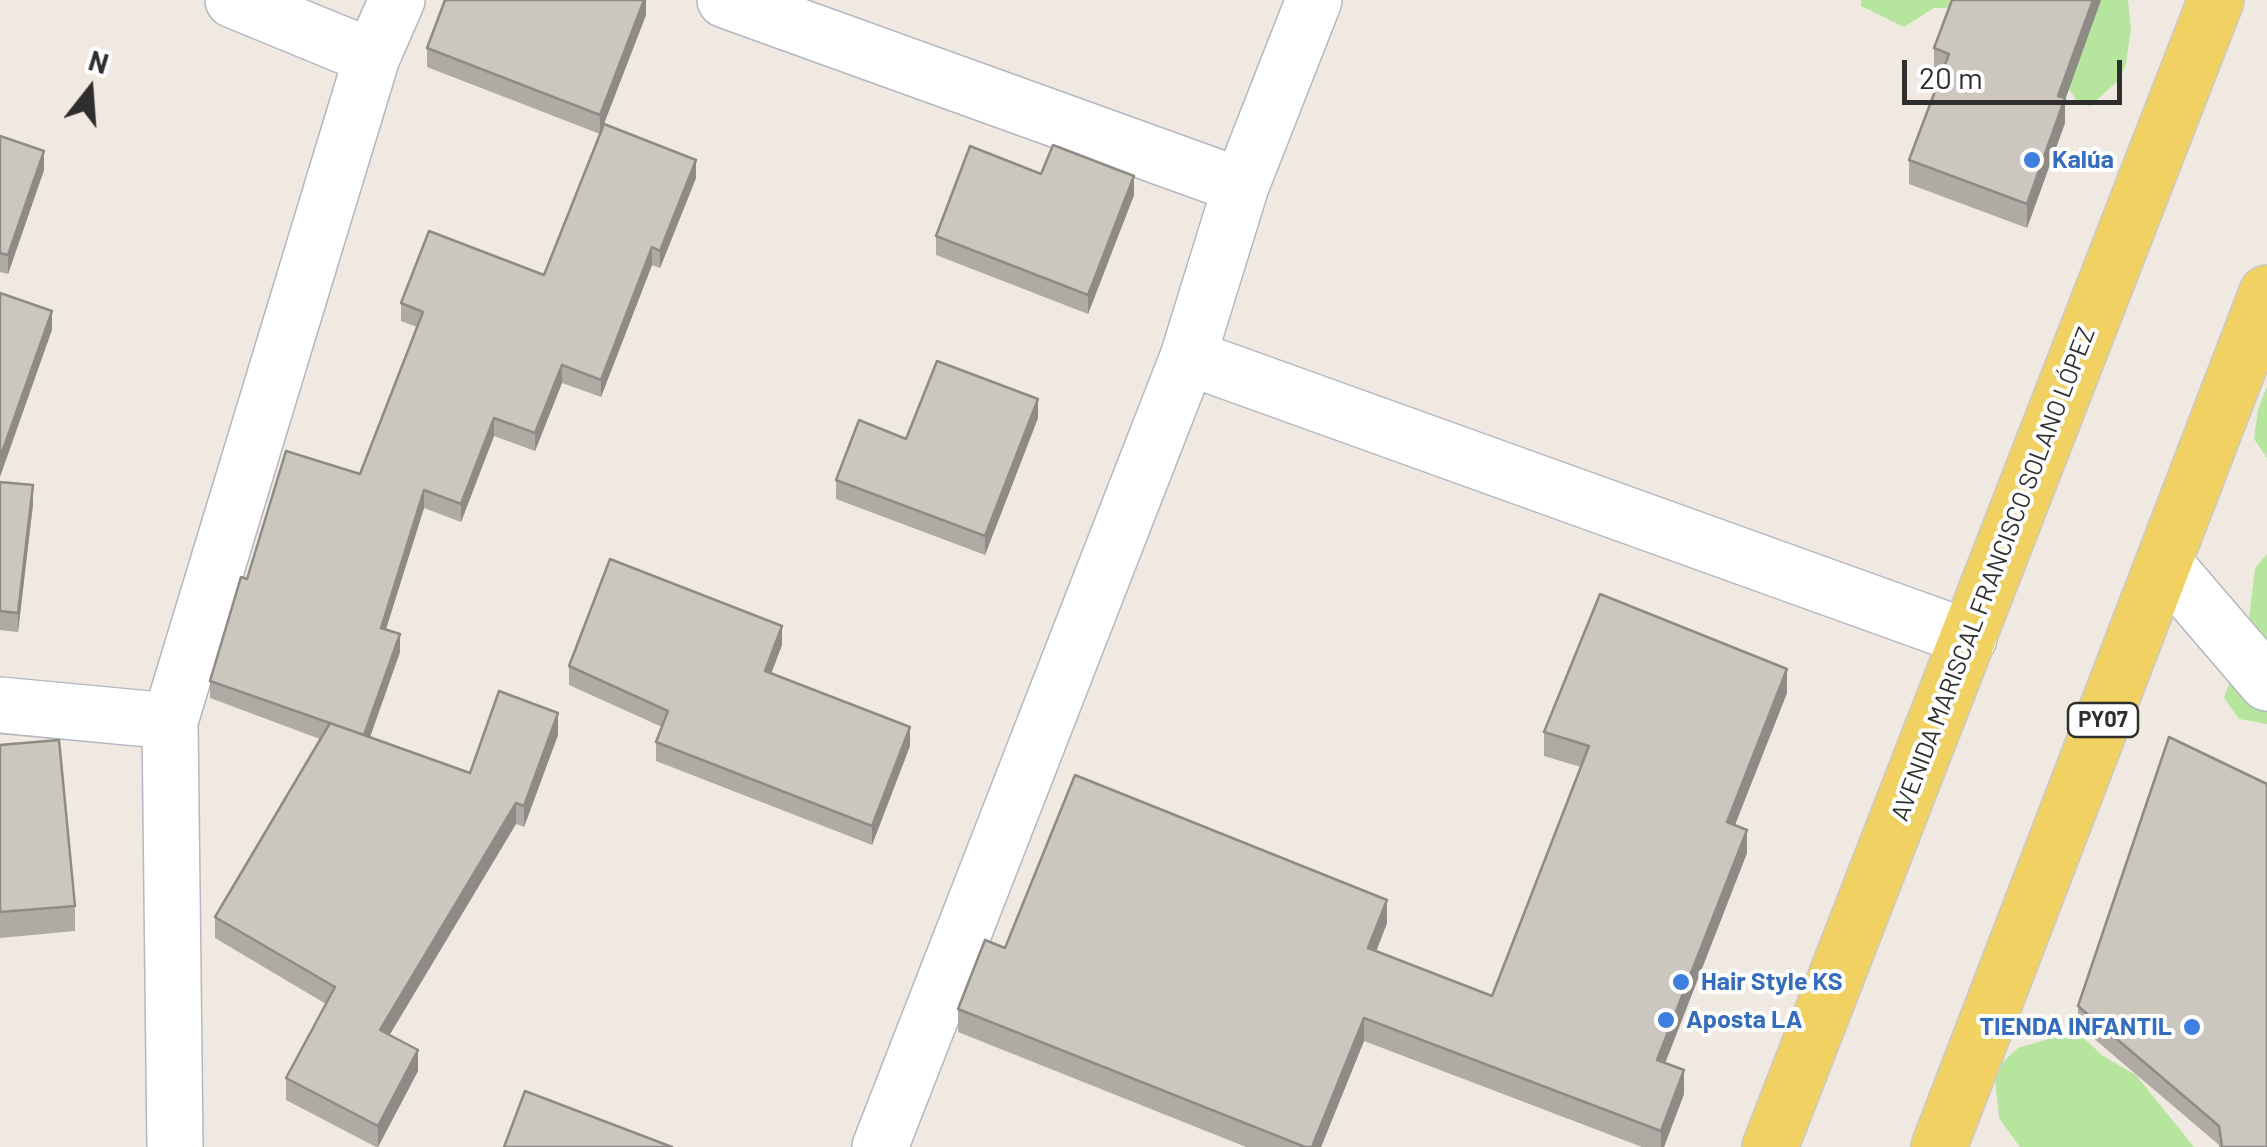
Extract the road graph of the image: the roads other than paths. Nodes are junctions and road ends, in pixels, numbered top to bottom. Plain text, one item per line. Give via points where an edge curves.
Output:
1 (233, 0) edge
2 (397, 0) edge
3 (725, 0) edge
4 (1314, 0) edge
5 (2216, 0) edge
6 (372, 57) junction
7 (1240, 186) junction
8 (2267, 293) edge
9 (1188, 357) junction
10 (2164, 563) junction
11 (1970, 638) junction
12 (2267, 683) edge
13 (0, 704) edge
14 (170, 722) junction
15 (175, 1147) edge
16 (880, 1147) edge
17 (1770, 1147) edge
18 (1939, 1147) edge

1 - 6 street
2 - 6 street
3 - 7 street
4 - 7 street
5 - 11 main road, AVENIDA MARISCAL FRANCISCO SOLANO LÓPEZ
6 - 14 street
7 - 9 street
8 - 10 main road, PY07
9 - 11 street
9 - 16 street
10 - 12 street
10 - 18 main road, PY07
11 - 17 main road, AVENIDA MARISCAL FRANCISCO SOLANO LÓPEZ
13 - 14 street
14 - 15 street

